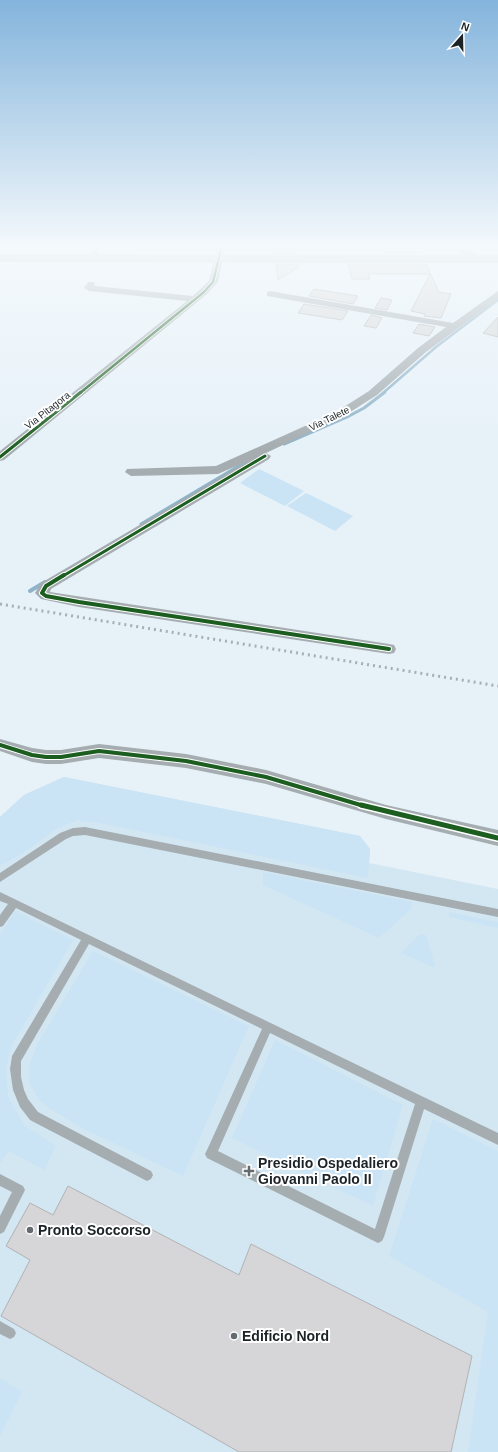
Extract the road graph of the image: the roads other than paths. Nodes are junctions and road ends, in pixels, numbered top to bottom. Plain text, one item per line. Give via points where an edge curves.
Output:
1 (179, 313) edge
2 (378, 313) edge
3 (472, 313) edge
4 (454, 326) junction
5 (265, 456) dead end
6 (0, 457) edge
7 (131, 472) dead end
8 (224, 474) junction
9 (390, 649) dead end
10 (0, 745) edge
11 (498, 838) edge
12 (0, 878) edge
13 (0, 896) edge
14 (14, 903) junction
15 (498, 914) edge
16 (0, 923) edge
17 (87, 939) junction
18 (268, 1027) junction
19 (421, 1101) junction
20 (498, 1138) edge
21 (147, 1175) dead end
22 (0, 1180) edge
23 (0, 1228) edge

1 - 6 street, Via Pitagora
2 - 4 street
3 - 4 street, Via Talete
4 - 8 street, Via Talete via 372,393 340,414 241,458
5 - 8 street
7 - 8 street, Via Talete
8 - 9 street via 46,586 42,593 79,602
10 - 11 street via 46,757 99,751 186,761 266,777 386,812
12 - 15 lane via 63,836 85,831
13 - 14 lane
14 - 16 lane
14 - 17 lane
17 - 18 lane
17 - 21 lane via 16,1060 17,1089 23,1103 34,1116
18 - 19 lane
18 - 19 lane via 211,1154 378,1237
19 - 20 lane
22 - 23 lane via 19,1190

